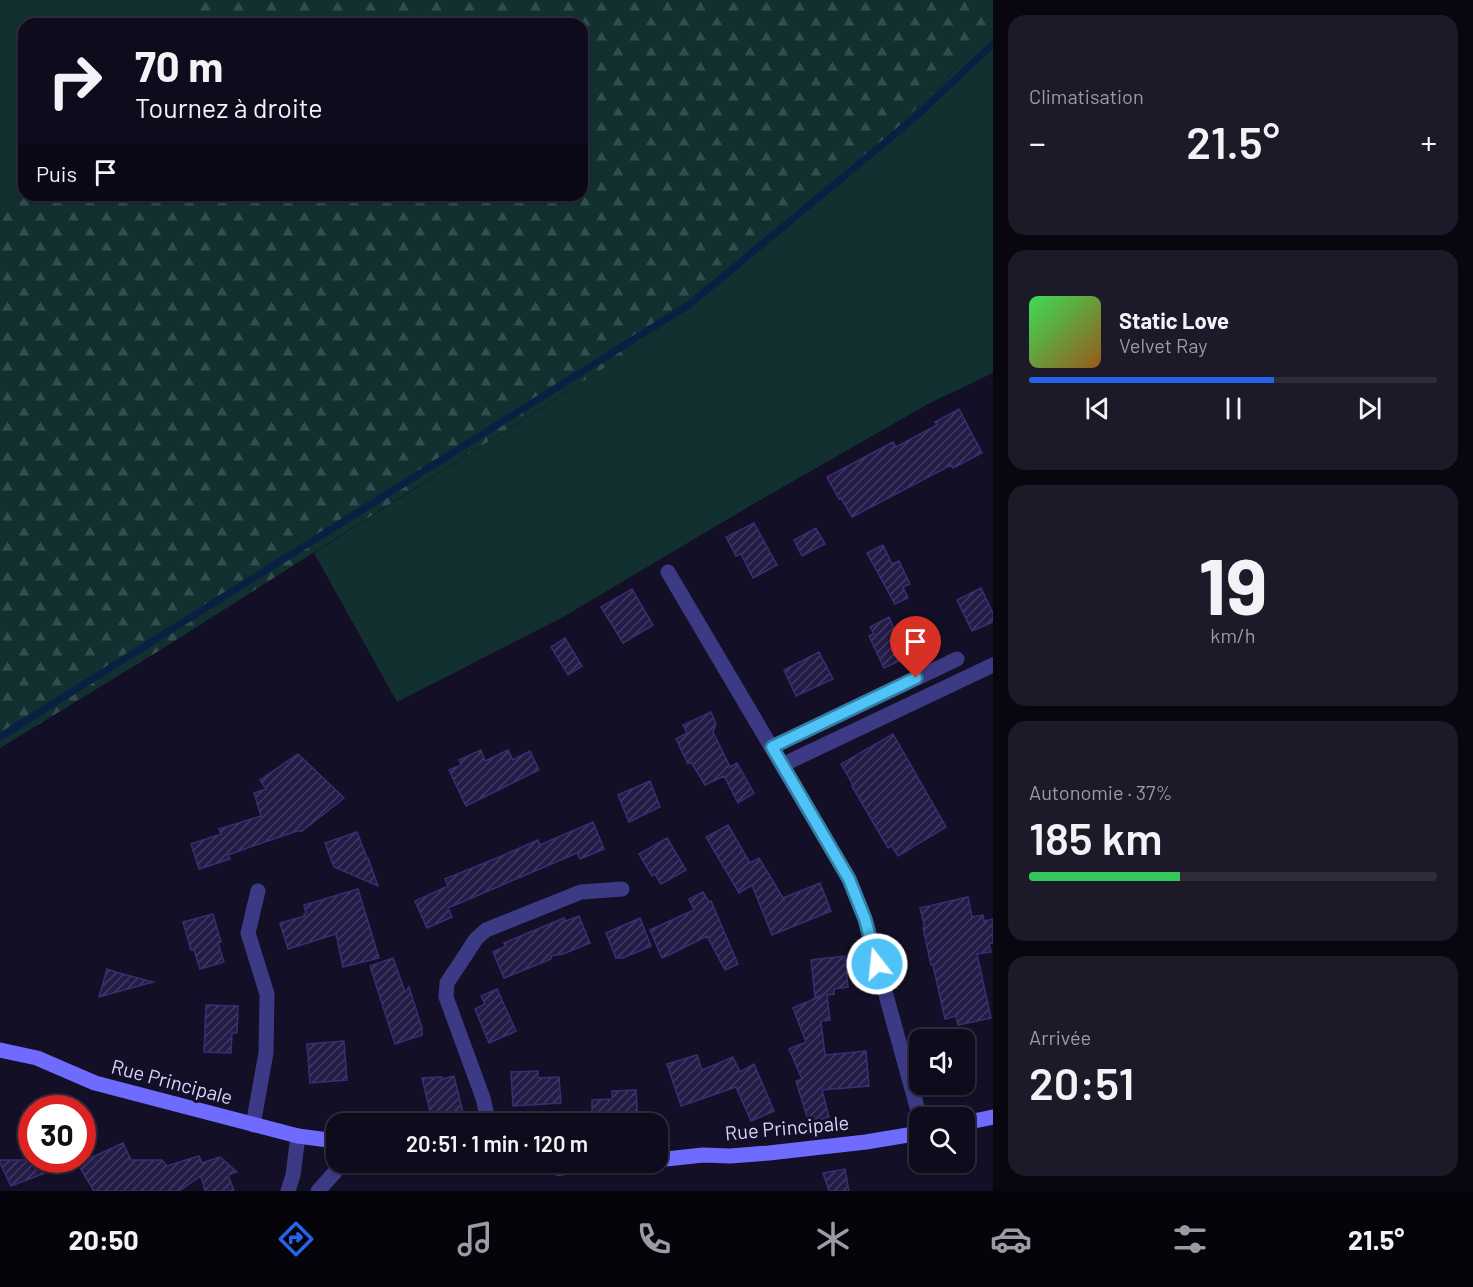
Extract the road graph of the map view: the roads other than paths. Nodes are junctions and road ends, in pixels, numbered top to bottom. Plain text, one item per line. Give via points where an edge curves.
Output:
1 (668, 572) dead end
2 (957, 658) dead end
3 (993, 665) edge
4 (772, 747) junction
5 (782, 765) junction
6 (622, 889) dead end
7 (258, 891) dead end
8 (0, 1050) edge
9 (917, 1107) edge
10 (486, 1113) edge
11 (993, 1117) edge
12 (975, 1121) edge
13 (253, 1125) junction
14 (909, 1135) edge
15 (298, 1136) junction
16 (326, 1140) edge
17 (668, 1159) edge
18 (334, 1173) edge
19 (288, 1191) edge
20 (318, 1191) edge

1 - 4 street
2 - 4 street
3 - 5 street
4 - 5 street
5 - 9 street via 849,879 865,919
6 - 10 street via 581,892 486,930 447,983 446,997
7 - 13 street via 248,933 267,994 266,1053
8 - 13 main road, Rue Principale via 37,1058 95,1083
11 - 12 main road
13 - 15 main road, Rue Principale
14 - 17 main road, Rue Principale via 769,1153
15 - 16 main road, Rue Principale
15 - 19 street
18 - 20 street

